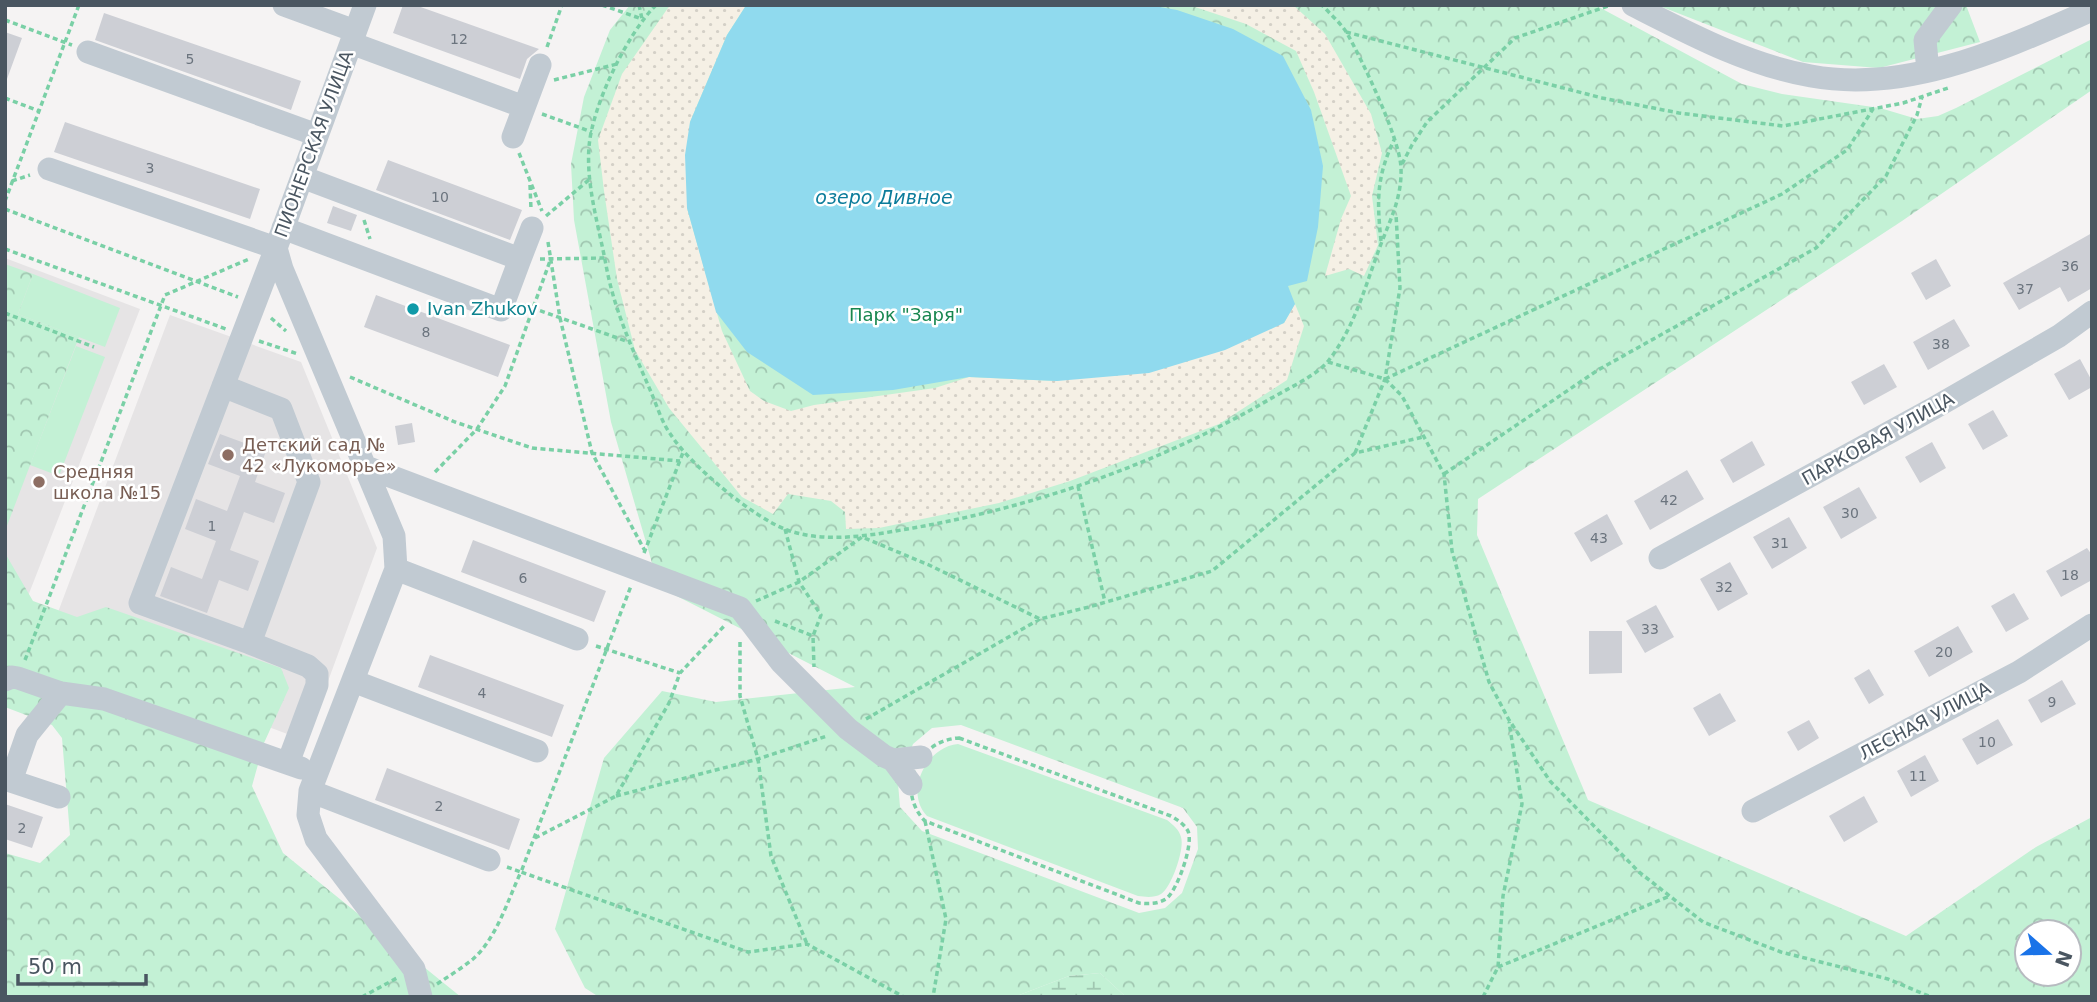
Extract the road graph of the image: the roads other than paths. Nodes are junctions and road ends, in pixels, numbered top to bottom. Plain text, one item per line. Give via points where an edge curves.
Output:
1 (284, 5) edge
2 (365, 5) edge
3 (1633, 5) edge
4 (1951, 5) edge
5 (2092, 10) edge
6 (353, 37) junction
7 (88, 52) dead end
8 (1928, 71) junction
9 (317, 135) junction
10 (513, 137) road end
11 (49, 169) dead end
12 (302, 177) junction
13 (541, 226) road end
14 (279, 238) junction
15 (520, 260) junction
16 (2092, 312) edge
17 (223, 386) junction
18 (366, 467) junction
19 (1660, 558) dead end
20 (396, 569) junction
21 (2092, 625) edge
22 (577, 639) dead end
23 (250, 643) junction
24 (12, 678) edge
25 (354, 681) junction
26 (61, 693) junction
27 (537, 751) dead end
28 (921, 757) road end
29 (893, 760) junction
30 (288, 764) junction
31 (8, 780) edge
32 (314, 782) junction
33 (911, 784) road end
34 (59, 797) dead end
35 (1754, 811) dead end
36 (489, 860) road end
37 (421, 996) edge

1 - 6 street
2 - 6 street, ПИОНЕРСКАЯ УЛИЦА
3 - 8 street via 1707,43 1811,77 1873,80
4 - 8 street via 1925,40
5 - 8 street via 2012,45
6 - 9 street, ПИОНЕРСКАЯ УЛИЦА
6 - 10 street via 532,86
7 - 9 street
9 - 12 street, ПИОНЕРСКАЯ УЛИЦА
11 - 14 street
12 - 14 street, ПИОНЕРСКАЯ УЛИЦА
12 - 15 street
13 - 15 street
14 - 15 street via 379,264 501,310
14 - 17 street
14 - 18 street, ПИОНЕРСКАЯ УЛИЦА via 282,270
16 - 19 street, ПАРКОВАЯ УЛИЦА via 1934,408
17 - 23 street via 281,409 309,482
17 - 23 street via 140,603
18 - 20 street, ПИОНЕРСКАЯ УЛИЦА via 394,536
18 - 29 street via 641,560 740,608 781,662 848,729
20 - 22 street
20 - 25 street, ПИОНЕРСКАЯ УЛИЦА
21 - 35 street, ЛЕСНАЯ УЛИЦА via 2019,672
23 - 30 street via 317,674
24 - 26 street
25 - 27 street
25 - 32 street, ПИОНЕРСКАЯ УЛИЦА
26 - 30 street via 104,699
26 - 31 street via 27,734
28 - 29 street
29 - 33 street
30 - 32 street
31 - 34 street
32 - 36 street
32 - 37 street via 308,815 316,839 414,969

